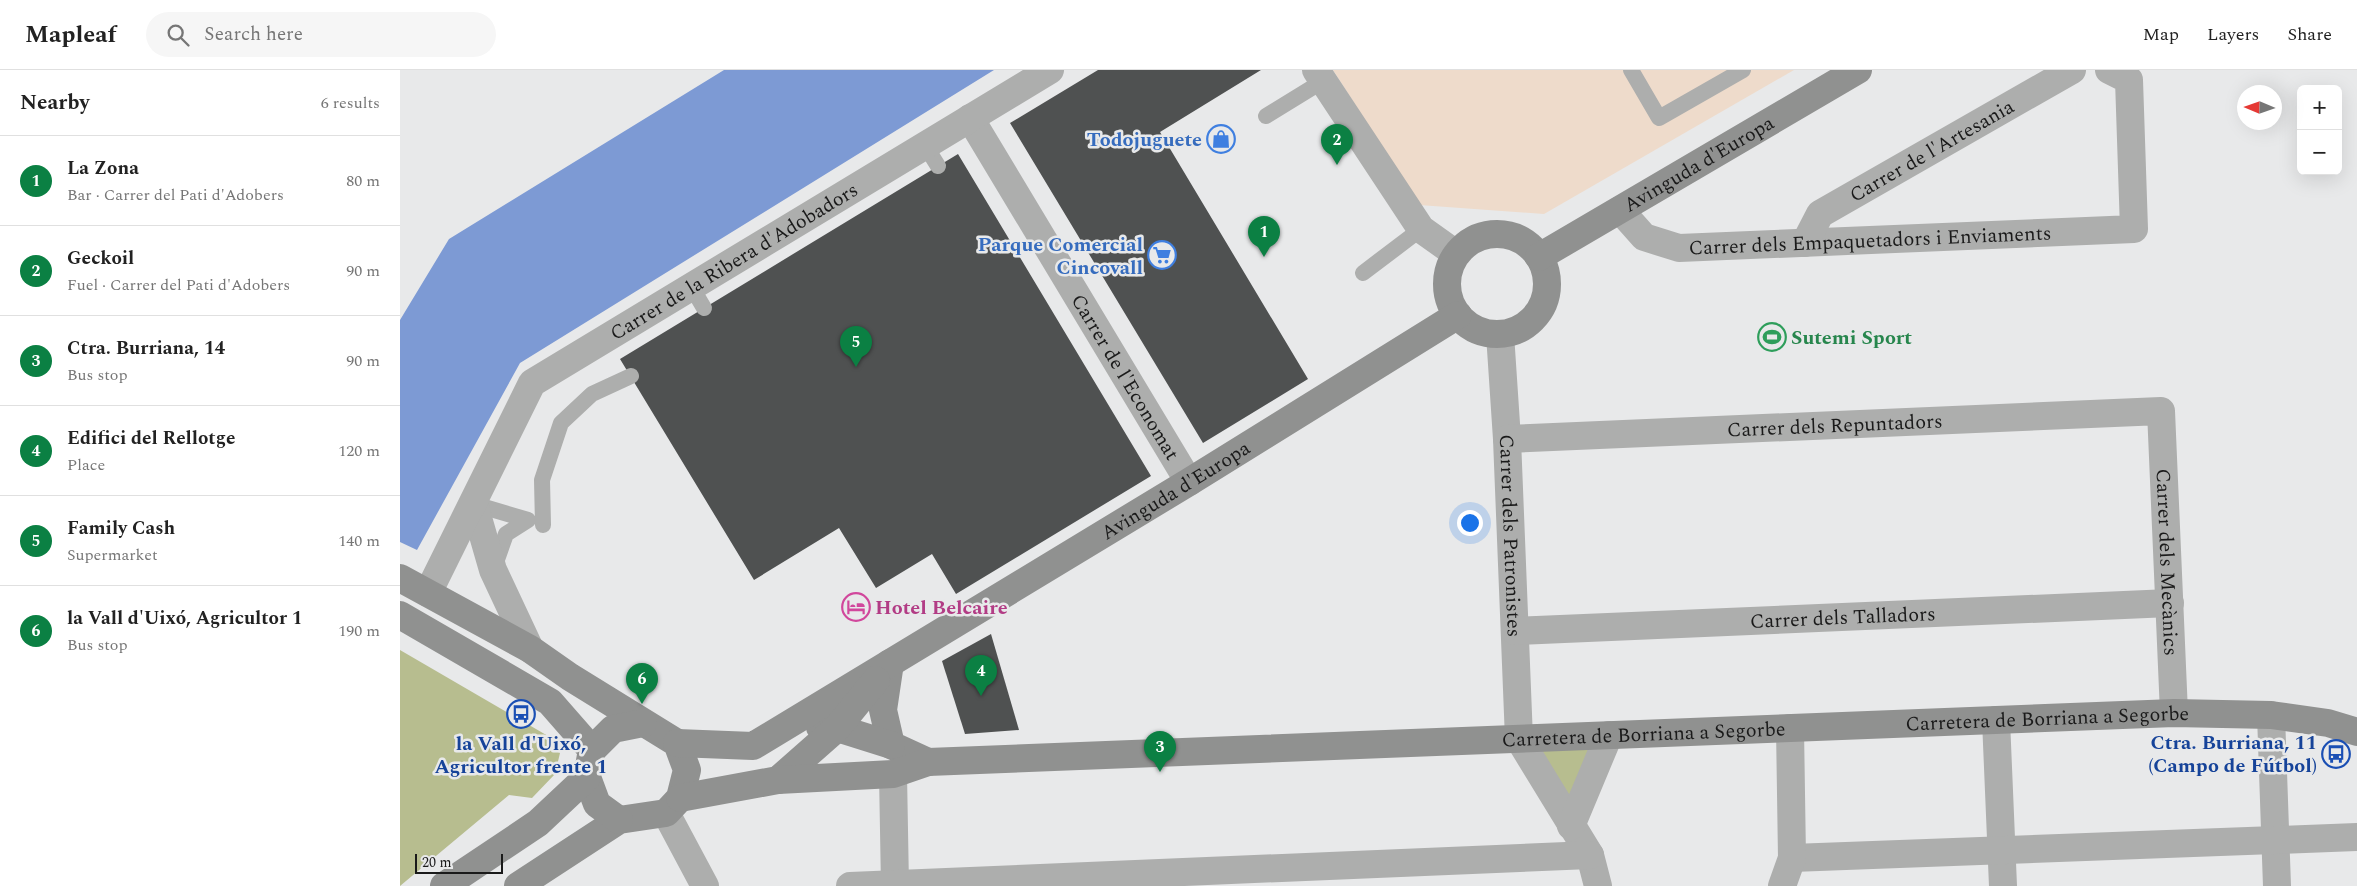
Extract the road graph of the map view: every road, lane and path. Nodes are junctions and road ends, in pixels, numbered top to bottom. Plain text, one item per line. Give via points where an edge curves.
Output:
1 (1050, 70) edge
2 (1631, 70) edge
3 (1743, 70) edge
4 (1858, 70) edge
5 (2072, 70) edge
6 (2109, 70) edge
7 (1320, 76) edge
8 (1266, 116) dead end
9 (970, 118) junction
10 (1620, 210) junction
11 (1421, 229) junction
12 (1805, 243) junction
13 (1456, 254) junction
14 (1539, 257) junction
15 (1363, 273) dead end
16 (1458, 316) junction
17 (1500, 334) junction
18 (630, 376) dead end
19 (2161, 411) joint
20 (1507, 438) junction
21 (1189, 482) junction
22 (474, 504) junction
23 (543, 525) dead end
24 (493, 570) junction
25 (412, 584) edge
26 (2170, 603) junction
27 (400, 615) edge
28 (1515, 631) junction
29 (530, 649) junction
30 (890, 662) junction
31 (2174, 713) junction
32 (2270, 715) junction
33 (1996, 720) junction
34 (643, 723) junction
35 (788, 726) junction
36 (837, 728) junction
37 (1790, 728) junction
38 (2357, 732) edge
39 (1608, 735) junction
40 (1519, 739) junction
41 (677, 743) junction
42 (890, 745) junction
43 (592, 750) junction
44 (928, 762) junction
45 (893, 774) junction
46 (587, 778) junction
47 (778, 780) junction
48 (673, 805) junction
49 (619, 820) junction
50 (1571, 826) junction
51 (2357, 837) edge
52 (2275, 840) junction
53 (2002, 850) junction
54 (1590, 855) junction
55 (1792, 858) junction
56 (895, 885) edge
57 (444, 886) edge
58 (518, 886) edge
59 (705, 886) edge
60 (850, 886) edge
61 (1598, 886) edge
62 (1782, 886) edge
63 (2003, 886) edge
64 (2277, 886) edge

1 - 9 street, Carrer de la Ribera d'Adobadors
2 - 3 lane via 1659,118
4 - 10 main road, Avinguda d'Europa
5 - 12 street, Carrer de l'Artesania via 1820,214
6 - 12 street, Carrer dels Empaquetadors i Enviaments via 2129,80 2134,229
7 - 8 lane
7 - 11 street
9 - 21 street, Carrer de l'Economat
9 - 22 street, Carrer de la Ribera d'Adobadors via 932,156 698,297 532,383
10 - 12 street, Carrer dels Empaquetadors i Enviaments via 1644,237 1680,248
10 - 14 main road, Avinguda d'Europa
11 - 13 street
11 - 15 lane
13 - 14 main road via 1468,242 1499,233 1515,237
13 - 16 main road via 1446,285
14 - 17 main road via 1546,273 1542,306 1517,330
16 - 17 main road via 1470,326
16 - 21 main road, Avinguda d'Europa
17 - 20 street, Carrer dels Patronistes
18 - 23 lane via 592,394 561,423 542,480
19 - 20 street, Carrer dels Repuntadors
19 - 26 street, Carrer dels Mecànics
20 - 28 street, Carrer dels Patronistes
21 - 30 main road, Avinguda d'Europa
22 - 24 street
22 - 24 lane via 528,520 506,534
22 - 25 street, Carrer de la Ribera d'Adobadors
24 - 29 street
25 - 29 main road
26 - 28 street, Carrer dels Talladors
26 - 31 street, Carrer dels Mecànics
27 - 43 main road via 550,702
28 - 40 street, Carrer dels Patronistes
29 - 34 main road
30 - 35 main road, Avinguda d'Europa
30 - 36 main road, Avinguda d'Europa
30 - 42 main road via 883,710
31 - 32 main road, Carretera de Borriana a Segorbe
31 - 33 main road, Carretera de Borriana a Segorbe
32 - 38 main road, Carretera de Borriana a Segorbe via 2328,722
32 - 52 street
33 - 37 main road, Carretera de Borriana a Segorbe
33 - 53 street
34 - 41 main road
34 - 43 main road via 613,729
35 - 36 main road
35 - 41 main road, Avinguda d'Europa via 753,746
36 - 42 main road
36 - 47 main road, Avinguda d'Europa
37 - 39 main road, Carretera de Borriana a Segorbe
37 - 55 street
39 - 40 main road, Carretera de Borriana a Segorbe
39 - 50 street
40 - 44 main road, Carretera de Borriana a Segorbe
40 - 50 street
41 - 48 main road via 687,770
42 - 44 main road
43 - 46 main road
44 - 45 main road
45 - 47 main road
45 - 56 street
46 - 49 main road via 597,804
46 - 57 main road via 538,822
47 - 48 main road
48 - 49 main road
48 - 59 street
49 - 58 main road
50 - 54 street
51 - 52 street
52 - 53 street
52 - 64 street
53 - 55 street
53 - 63 street
54 - 56 street
54 - 61 street
55 - 62 street
56 - 60 street

